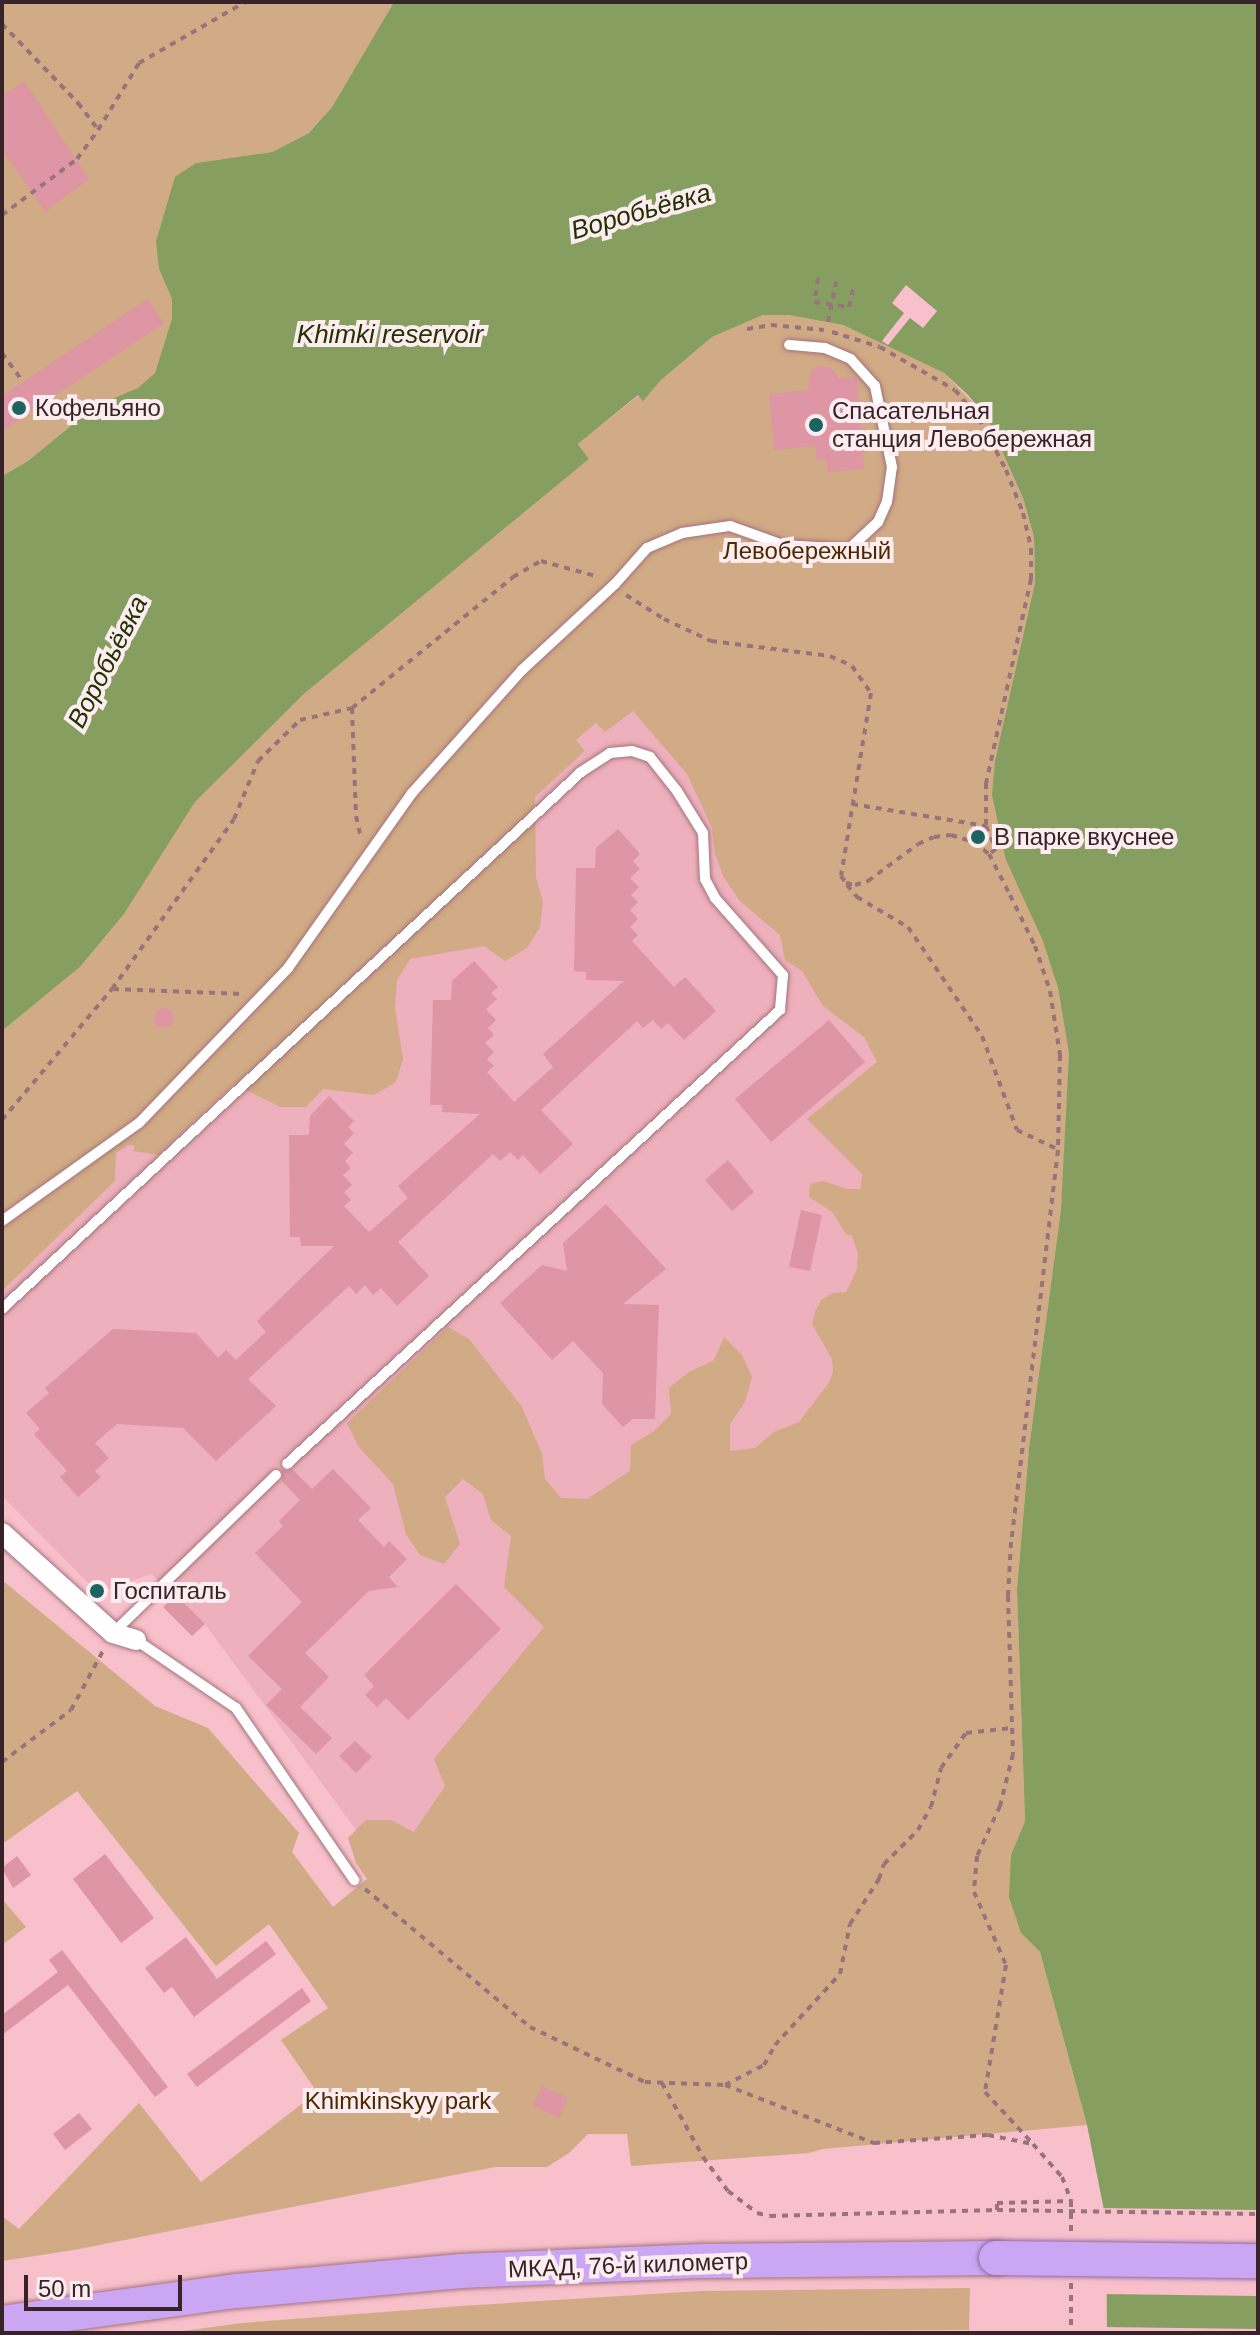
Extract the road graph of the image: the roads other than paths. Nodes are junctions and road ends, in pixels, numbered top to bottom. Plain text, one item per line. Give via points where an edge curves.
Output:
1 (789, 345) dead end
2 (2, 1221) edge
3 (2, 1309) edge
4 (287, 1464) dead end
5 (276, 1475) dead end
6 (2, 1533) edge
7 (113, 1633) junction
8 (136, 1640) joint
9 (354, 1880) road end
10 (1258, 2261) edge
11 (2, 2323) edge

1 - 2 lane via 825,348 851,359 875,386 892,467 878,522 849,549 783,545 730,526 682,533 647,548 522,670 412,793 288,968 263,995 139,1123
3 - 4 lane via 581,772 610,753 632,751 650,757 703,833 705,879 715,898 783,975 780,1010
5 - 7 lane
6 - 7 street
7 - 8 street
8 - 9 lane via 236,1708
10 - 11 highway, МКАД, 76-й километр, bridge via 703,2261 461,2271 237,2291

